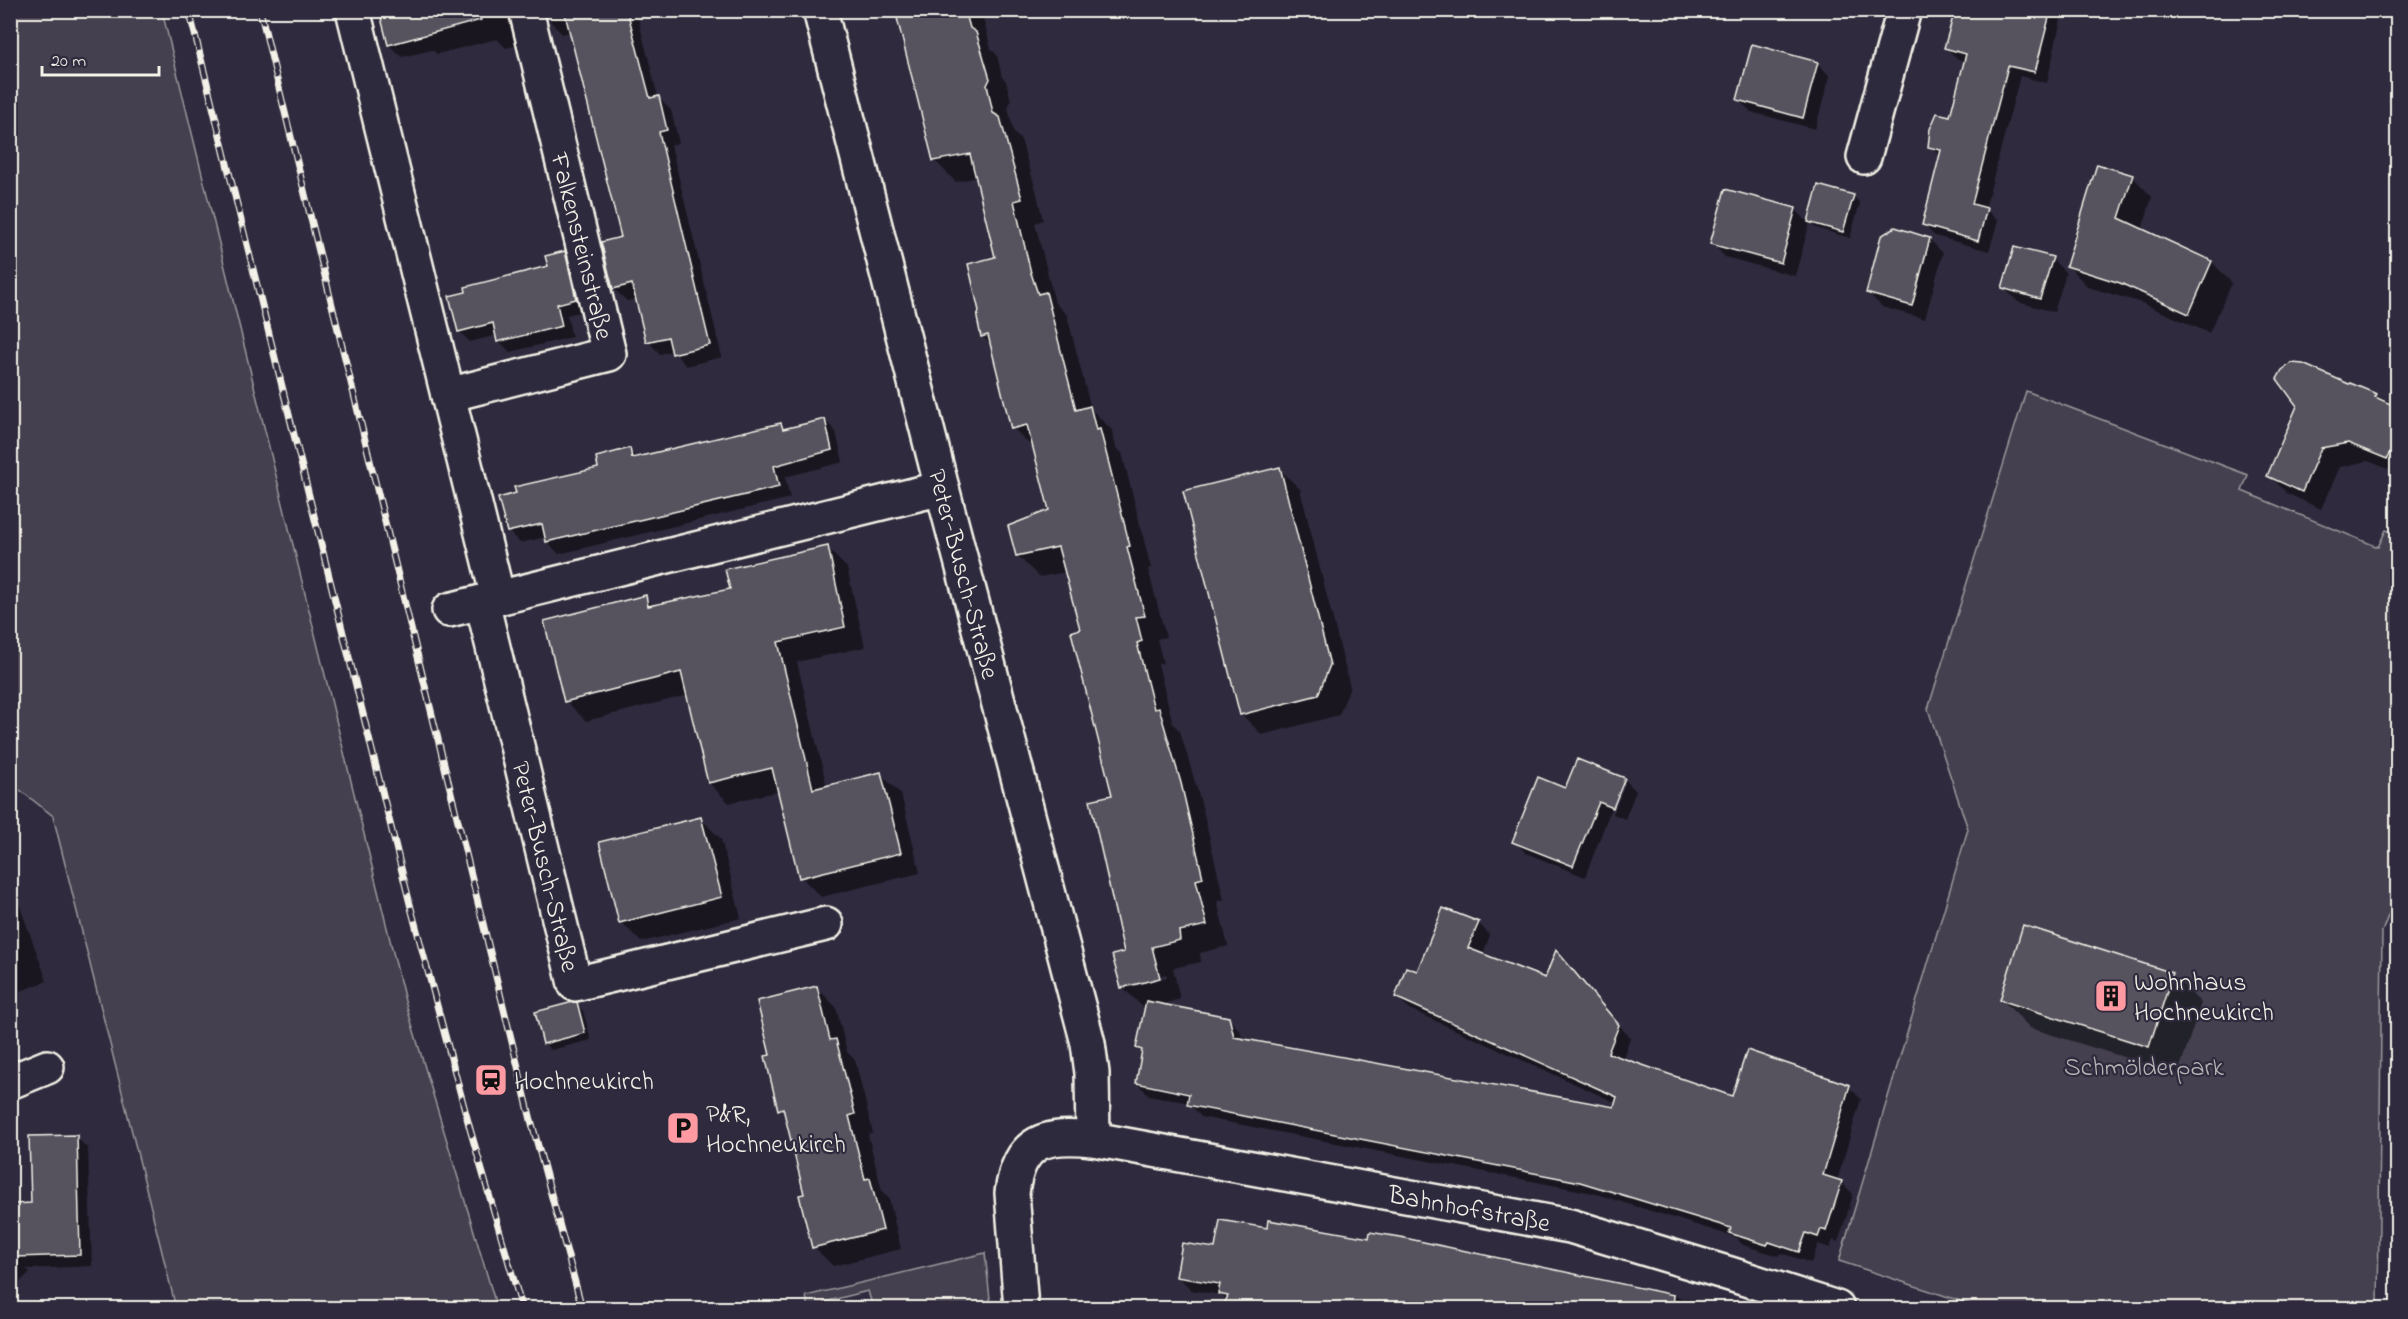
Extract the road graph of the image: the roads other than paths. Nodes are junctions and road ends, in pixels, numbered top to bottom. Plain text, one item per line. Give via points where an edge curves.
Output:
1 (353, 10) edge
2 (526, 10) edge
3 (820, 10) edge
4 (1904, 10) edge
5 (1864, 157) dead end
6 (448, 395) junction
7 (942, 488) junction
8 (490, 600) junction
9 (449, 610) dead end
10 (826, 924) dead end
11 (47, 1067) dead end
12 (10, 1082) edge
13 (1093, 1138) junction
14 (1021, 1308) edge
15 (1838, 1308) edge

1 - 6 street
2 - 6 street, Falkensteinstraße via 609,354
3 - 7 street, Peter-Busch-Straße
4 - 5 street
6 - 8 street
7 - 8 street
7 - 13 street, Peter-Busch-Straße via 1088,1043
8 - 9 street
8 - 10 street, Peter-Busch-Straße via 575,984
11 - 12 street
13 - 14 street, Bahnhofstraße via 1053,1137 1029,1150 1020,1161 1012,1193
13 - 15 street, Bahnhofstraße via 1570,1226

